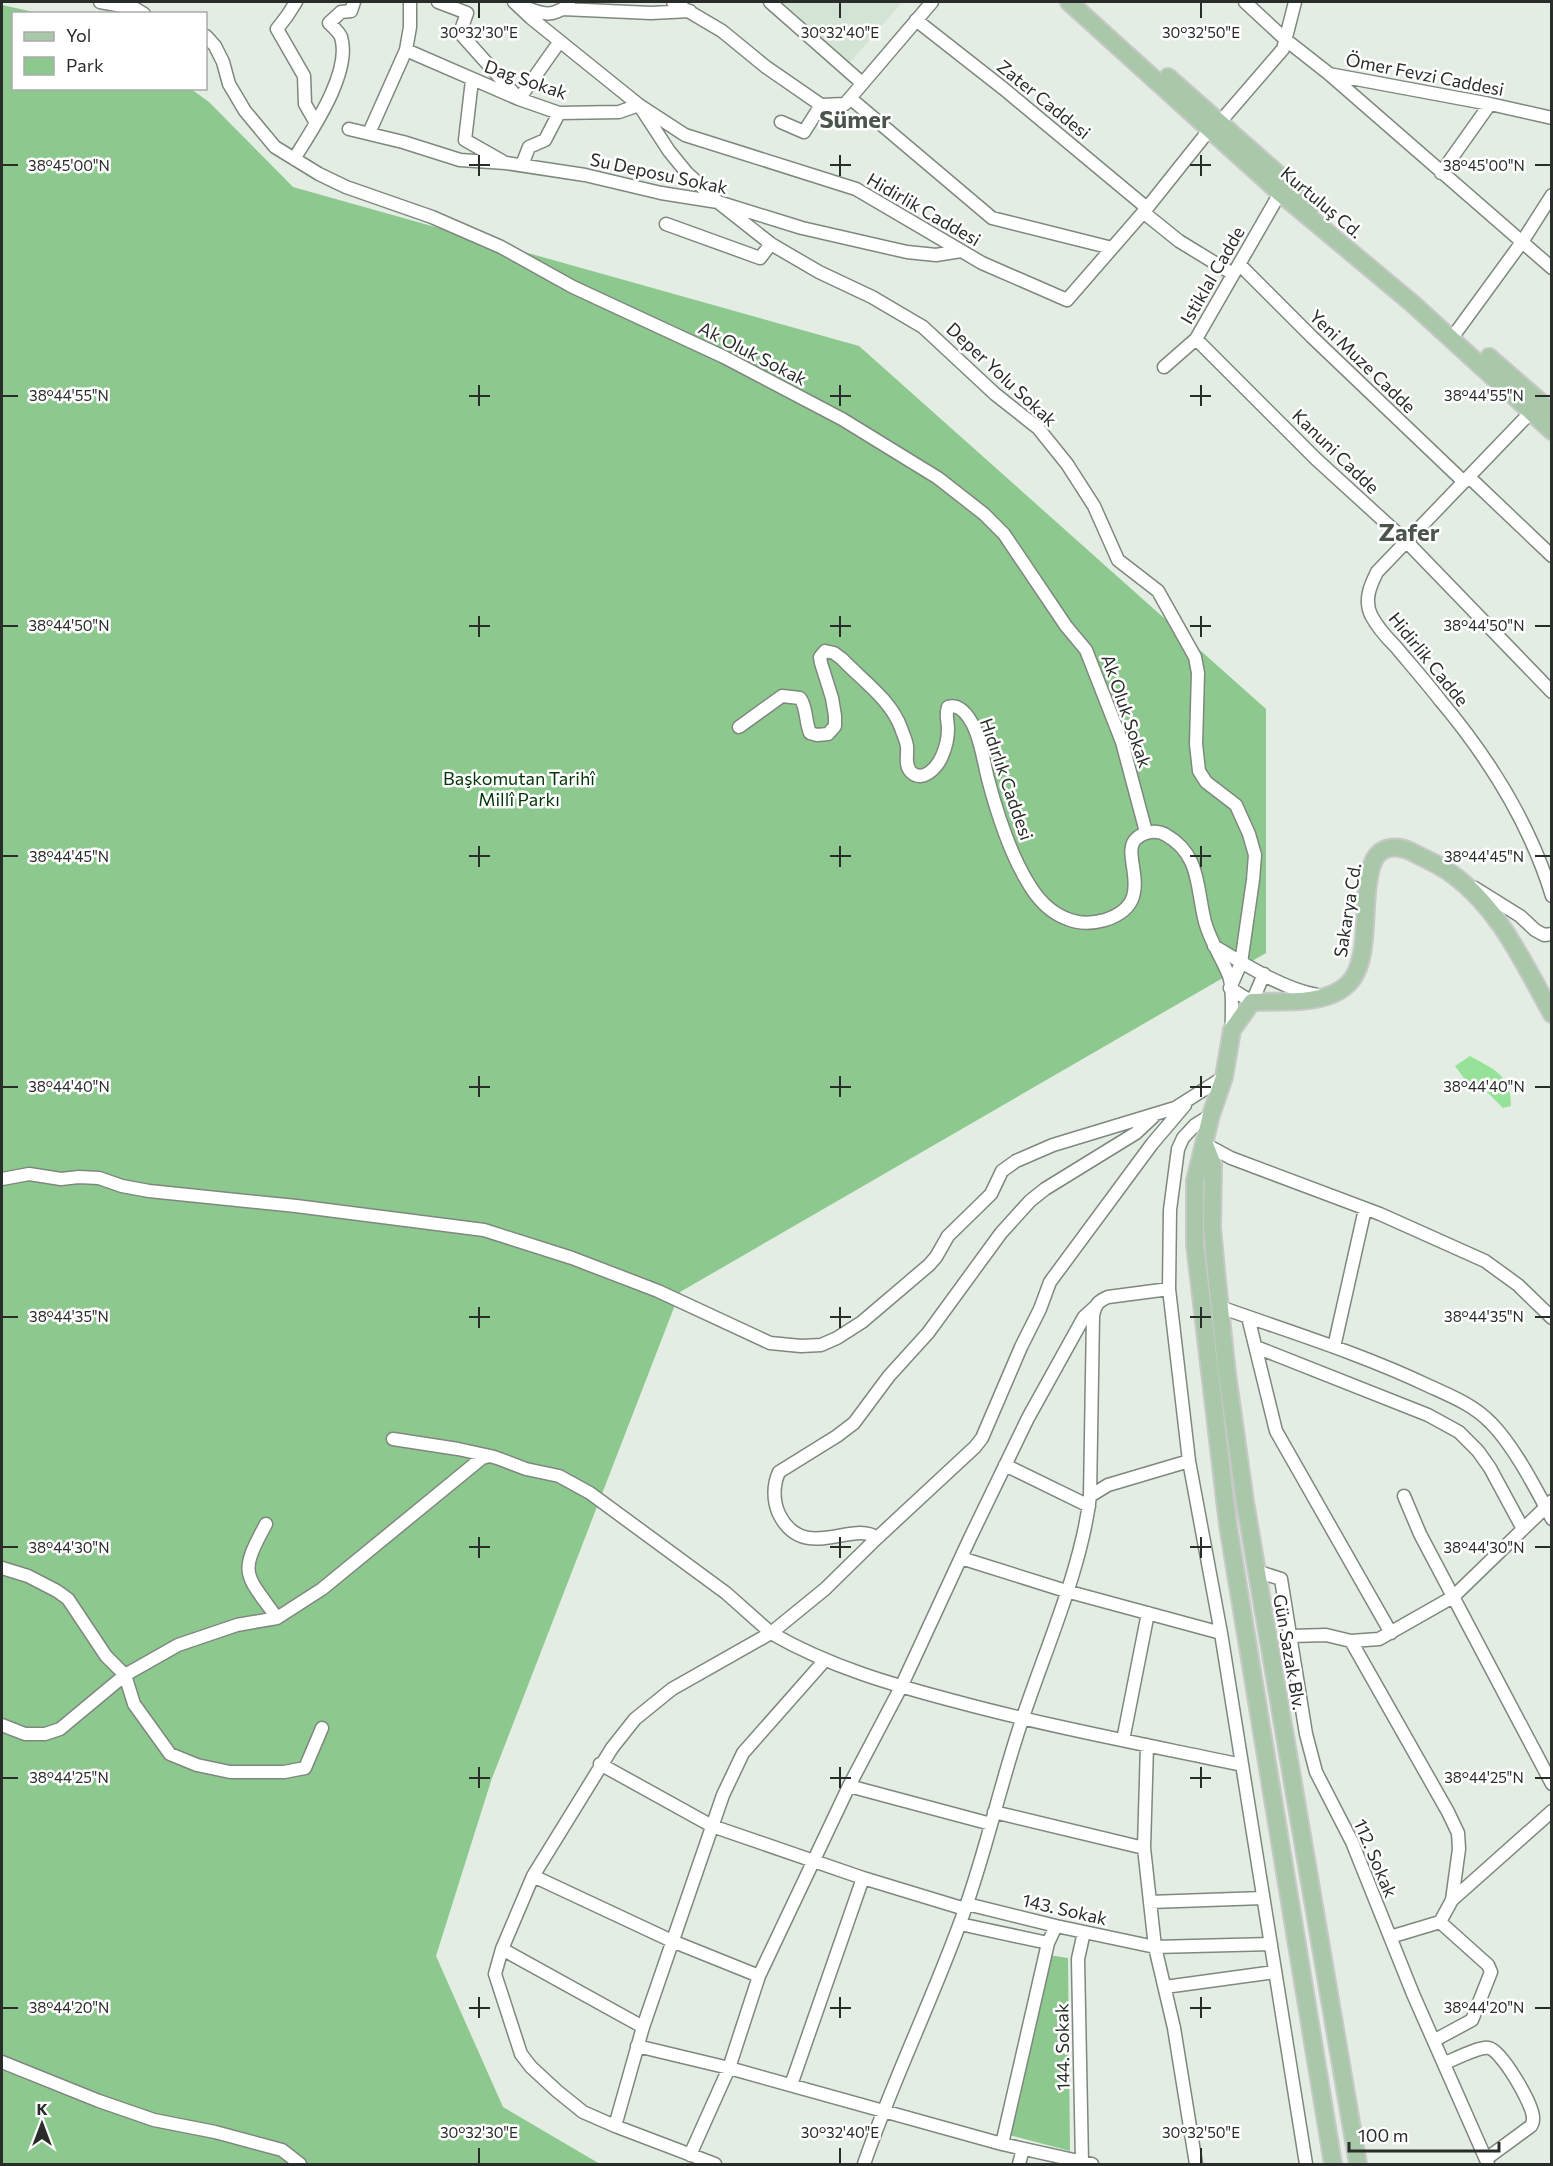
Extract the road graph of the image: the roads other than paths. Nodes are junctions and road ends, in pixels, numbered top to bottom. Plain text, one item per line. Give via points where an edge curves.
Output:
1 (100, 2) edge
2 (296, 2) edge
3 (354, 2) edge
4 (410, 2) edge
5 (438, 2) edge
6 (673, 2) edge
7 (770, 2) edge
8 (932, 2) edge
9 (1069, 2) edge
10 (1082, 2) edge
11 (1245, 2) edge
12 (1295, 2) edge
13 (515, 3) edge
14 (568, 5) edge
15 (690, 11) junction
16 (141, 12) edge
17 (916, 20) junction
18 (207, 37) edge
19 (1286, 40) junction
20 (560, 41) junction
21 (406, 50) junction
22 (1328, 74) junction
23 (472, 80) junction
24 (862, 83) junction
25 (850, 98) junction
26 (519, 99) junction
27 (1490, 104) junction
28 (639, 105) junction
29 (820, 105) junction
30 (559, 113) junction
31 (1551, 118) edge
32 (781, 122) dead end
33 (316, 123) junction
34 (1215, 125) junction
35 (349, 129) dead end
36 (369, 133) junction
37 (294, 159) junction
38 (506, 163) junction
39 (522, 165) junction
40 (1441, 173) junction
41 (1280, 193) junction
42 (1551, 195) edge
43 (718, 202) junction
44 (1145, 210) junction
45 (666, 224) dead end
46 (1522, 242) junction
47 (771, 244) junction
48 (1112, 248) junction
49 (961, 251) junction
50 (1551, 268) edge
51 (1236, 269) junction
52 (1457, 331) junction
53 (1196, 339) junction
54 (1164, 368) dead end
55 (1551, 412) edge
56 (1530, 413) junction
57 (1551, 431) edge
58 (1466, 479) junction
59 (1407, 542) junction
60 (1551, 556) edge
61 (1551, 692) edge
62 (739, 727) dead end
63 (1146, 832) junction
64 (1451, 873) junction
65 (1551, 896) edge
66 (1551, 934) edge
67 (1214, 945) junction
68 (1241, 963) junction
69 (1264, 974) junction
70 (1230, 988) junction
71 (1324, 996) junction
72 (1252, 1002) junction
73 (1551, 1011) edge
74 (1232, 1030) junction
75 (1224, 1077) junction
76 (1191, 1099) junction
77 (1155, 1115) junction
78 (1210, 1115) junction
79 (1205, 1144) junction
80 (2, 1179) edge
81 (1365, 1209) junction
82 (1169, 1289) junction
83 (1095, 1306) junction
84 (1220, 1307) junction
85 (1248, 1317) junction
86 (1551, 1318) edge
87 (1256, 1347) junction
88 (1334, 1347) junction
89 (393, 1439) dead end
90 (490, 1456) junction
91 (1189, 1461) junction
92 (1005, 1465) junction
93 (1404, 1496) dead end
94 (1089, 1501) junction
95 (1548, 1504) edge
96 (1551, 1519) edge
97 (266, 1524) dead end
98 (1523, 1528) junction
99 (877, 1538) junction
100 (961, 1558) junction
101 (2, 1568) edge
102 (1256, 1571) junction
103 (1066, 1591) junction
104 (1453, 1597) junction
105 (1148, 1613) junction
106 (277, 1618) junction
107 (1221, 1632) junction
108 (771, 1633) junction
109 (1391, 1633) junction
110 (1291, 1636) junction
111 (1351, 1641) junction
112 (825, 1660) junction
113 (125, 1675) junction
114 (901, 1687) junction
115 (1022, 1719) junction
116 (2, 1725) edge
117 (322, 1728) dead end
118 (1123, 1740) junction
119 (1147, 1745) junction
120 (600, 1764) junction
121 (1242, 1764) junction
122 (1551, 1784) edge
123 (849, 1786) junction
124 (1551, 1811) edge
125 (992, 1818) junction
126 (712, 1826) junction
127 (1144, 1848) junction
128 (813, 1861) junction
129 (533, 1876) junction
130 (863, 1878) junction
131 (1263, 1899) junction
132 (1452, 1900) junction
133 (1150, 1902) junction
134 (966, 1907) junction
135 (1440, 1922) junction
136 (960, 1924) junction
137 (1056, 1926) junction
138 (1084, 1932) junction
139 (1390, 1937) junction
140 (672, 1941) junction
141 (1048, 1943) junction
142 (1271, 1944) junction
143 (1155, 1947) junction
144 (502, 1949) junction
145 (1275, 1972) junction
146 (759, 1976) junction
147 (1165, 1987) junction
148 (643, 2027) junction
149 (1435, 2040) junction
150 (637, 2046) junction
151 (2, 2062) edge
152 (1445, 2063) junction
153 (729, 2068) junction
154 (791, 2085) junction
155 (883, 2109) junction
156 (615, 2127) junction
157 (1002, 2144) junction
158 (1023, 2149) junction
159 (690, 2155) junction
160 (1487, 2162) edge
161 (300, 2164) edge
162 (715, 2164) edge
163 (864, 2164) edge
164 (1019, 2164) edge
165 (1087, 2164) edge
166 (1196, 2164) edge
167 (1306, 2164) edge
168 (1333, 2164) edge
169 (1358, 2164) edge

1 - 16 street
2 - 33 street via 276,29 304,76 306,104
3 - 33 street via 351,11 341,12 329,23 340,35 343,48 338,78
4 - 21 street
5 - 26 street via 467,13 459,33
6 - 15 street
7 - 24 street
8 - 17 street
9 - 34 main road, Kurtuluş Cd.
10 - 34 main road, Kurtuluş Cd.
11 - 19 street, Ömer Fevzi Caddesi
12 - 19 street
13 - 14 street via 547,14
13 - 20 street, Hidirlik Caddesi
14 - 15 street via 651,13
15 - 29 street
17 - 24 street
17 - 44 street, Zater Caddesi via 1004,89
18 - 37 street, Ak Oluk Sokak via 215,46 229,84 245,111 275,147
19 - 22 street, Ömer Fevzi Caddesi
19 - 34 street, Hidirlik Caddesi via 1283,49
20 - 26 street
20 - 28 street, Hidirlik Caddesi
21 - 23 street, Dag Sokak
21 - 36 street
22 - 27 street, Ömer Fevzi Caddesi
22 - 40 street
23 - 26 street, Dag Sokak
23 - 38 street via 465,140
24 - 25 street
25 - 29 street via 844,104
25 - 48 street via 992,218
26 - 30 street, Dag Sokak
27 - 31 street, Ömer Fevzi Caddesi
27 - 40 street
28 - 30 street, Dag Sokak via 619,112
28 - 43 street, Deper Yolu Sokak via 669,151
28 - 49 street, Hidirlik Caddesi via 685,135 856,189
29 - 32 street via 804,132
30 - 39 street via 545,140 529,147
33 - 37 street
34 - 41 main road, Kurtuluş Cd.
34 - 44 street, Hidirlik Caddesi
34 - 52 main road, Kurtuluş Cd.
35 - 36 street, Su Deposu Sokak
36 - 38 street, Su Deposu Sokak via 460,160
37 - 63 street, Ak Oluk Sokak via 346,187 432,217 501,247 573,287 724,357 842,418 938,478 984,514 1004,534 1086,650 1122,742
38 - 39 street, Su Deposu Sokak
39 - 43 street, Su Deposu Sokak
40 - 46 street
41 - 51 street, Istiklal Cadde
41 - 56 main road, Kurtuluş Cd. via 1442,330
42 - 46 street
43 - 47 street, Deper Yolu Sokak
43 - 49 street, Su Deposu Sokak via 802,228 907,252 936,255
44 - 48 street, Hidirlik Caddesi
44 - 51 street, Zater Caddesi via 1179,241
45 - 47 street via 760,258
46 - 50 street
46 - 52 street
47 - 68 street, Deper Yolu Sokak via 923,327 1038,428 1094,506 1118,560 1158,591 1195,657 1198,771 1236,805 1254,855
48 - 49 street, Hidirlik Caddesi via 1067,300
51 - 53 street, Istiklal Cadde
51 - 58 street, Yeni Muze Cadde
52 - 55 main road, Kurtuluş Cd.
53 - 54 street, Istiklal Cadde
53 - 59 street, Kanuni Cadde via 1316,459
56 - 57 main road, Kurtuluş Cd.
56 - 58 street, Hidirlik Cadde
58 - 59 street, Hidirlik Cadde
58 - 60 street, Yeni Muze Cadde
59 - 61 street, Kanuni Cadde
59 - 65 street, Hidirlik Cadde via 1377,572 1369,590 1372,617 1445,705 1511,801 1543,867
62 - 63 street, Hıdırlık Caddesi via 782,696 800,698 805,704 805,722 810,733 828,734 835,726 835,716 820,657 825,651 842,659 895,714 907,744 907,765 916,775 932,771 942,757 948,728 945,715 948,707 960,708 974,727 991,791 1026,880 1053,913 1071,921 1091,924 1114,917 1127,906 1134,896 1136,880 1131,846
63 - 67 street via 1161,832 1189,854 1205,924
64 - 66 street via 1520,916 1535,930
64 - 71 main road, Sakarya Cd. via 1405,849 1390,847 1378,852 1367,885 1363,952 1356,971 1349,984
64 - 73 main road, Sakarya Cd. via 1476,894 1501,924
67 - 68 street
67 - 70 street via 1230,978
68 - 69 street
68 - 70 street, Deper Yolu Sokak
69 - 71 street via 1304,993
69 - 72 street
70 - 72 street
70 - 74 street
71 - 72 main road, Sakarya Cd. via 1307,1001
72 - 74 main road
74 - 75 main road, Gün Sazak Blv.
75 - 76 street
75 - 78 main road, Gün Sazak Blv.
76 - 77 street
76 - 99 street via 1152,1144 1050,1282 982,1438
77 - 80 street via 1053,1145 1016,1161 1002,1171 991,1194 948,1236 929,1265 862,1322 821,1345 770,1343 658,1291 484,1230 149,1191 99,1178 62,1179 29,1174
77 - 99 street via 1136,1133 1030,1201 854,1423 779,1472 775,1481 777,1509 783,1521 798,1534 808,1538 863,1533
78 - 79 main road, Gün Sazak Blv.
78 - 82 street via 1195,1125 1178,1149 1170,1210
79 - 81 street via 1231,1158
79 - 84 main road, Gün Sazak Blv. via 1213,1165 1212,1228
79 - 168 main road, Gün Sazak Blv. via 1195,1181 1195,1244 1228,1525
81 - 86 street via 1485,1261 1518,1285
81 - 88 street
82 - 83 street via 1108,1297
82 - 91 street
83 - 92 street via 1084,1317
83 - 94 street
84 - 85 street
84 - 102 main road, Gün Sazak Blv.
85 - 87 street
85 - 88 street
87 - 98 street via 1428,1415 1459,1432 1490,1468
87 - 109 street via 1276,1431
88 - 95 street via 1467,1404 1506,1440
89 - 90 street
90 - 106 street via 482,1458 322,1589
90 - 108 street via 559,1476 590,1493 726,1593
91 - 94 street via 1107,1485
91 - 107 street
92 - 94 street
92 - 100 street
93 - 104 street
94 - 103 street
95 - 96 street
95 - 98 street
97 - 106 street via 248,1565 250,1580
98 - 104 street
99 - 108 street via 825,1589
100 - 103 street
100 - 114 street
101 - 113 street via 28,1576 68,1599 106,1656
102 - 110 street, 112. Sokak via 1281,1579
102 - 169 main road, Gün Sazak Blv.
103 - 105 street
103 - 115 street
104 - 109 street
104 - 122 street
105 - 107 street
105 - 118 street
106 - 113 street via 237,1625 178,1645
107 - 121 street
108 - 112 street
108 - 120 street via 672,1689 635,1719
109 - 111 street via 1379,1639
110 - 111 street via 1326,1635
110 - 139 street, 112. Sokak via 1316,1772 1352,1842
111 - 132 street via 1458,1833
112 - 114 street
112 - 126 street via 743,1753
113 - 116 street via 60,1729 25,1734
113 - 117 street via 134,1704 170,1754 197,1765 230,1772 300,1771
114 - 115 street
114 - 123 street
115 - 118 street
115 - 125 street
118 - 119 street
119 - 121 street
119 - 127 street
120 - 126 street, 143. Sokak
120 - 129 street
121 - 131 street
123 - 125 street
123 - 128 street
124 - 132 street
125 - 127 street
125 - 134 street
126 - 128 street, 143. Sokak
126 - 140 street
127 - 133 street
128 - 130 street, 143. Sokak
128 - 146 street
129 - 140 street
129 - 144 street
130 - 134 street, 143. Sokak
130 - 154 street
131 - 133 street
131 - 142 street
132 - 135 street
133 - 143 street
134 - 136 street
134 - 137 street, 143. Sokak
135 - 139 street
135 - 149 street via 1491,1972 1472,2020
136 - 141 street
136 - 155 street
137 - 138 street, 143. Sokak
137 - 141 street
138 - 143 street, 143. Sokak
138 - 165 street, 144. Sokak via 1078,1959
139 - 149 street, 112. Sokak
140 - 146 street
140 - 148 street
141 - 157 street
142 - 143 street, 143. Sokak
142 - 145 street
143 - 147 street
144 - 148 street
144 - 156 street via 496,1964 496,1983 521,2054 583,2112
145 - 147 street
145 - 167 street
146 - 153 street
147 - 166 street
148 - 150 street
149 - 152 street, 112. Sokak
150 - 153 street
150 - 156 street
151 - 161 street via 154,2120 282,2150
152 - 160 street, 112. Sokak
152 - 160 street via 1484,2048 1493,2050 1531,2108 1531,2126
153 - 154 street
153 - 159 street
154 - 155 street
155 - 157 street
155 - 163 street
156 - 159 street
157 - 158 street
158 - 164 street
158 - 165 street
159 - 162 street

